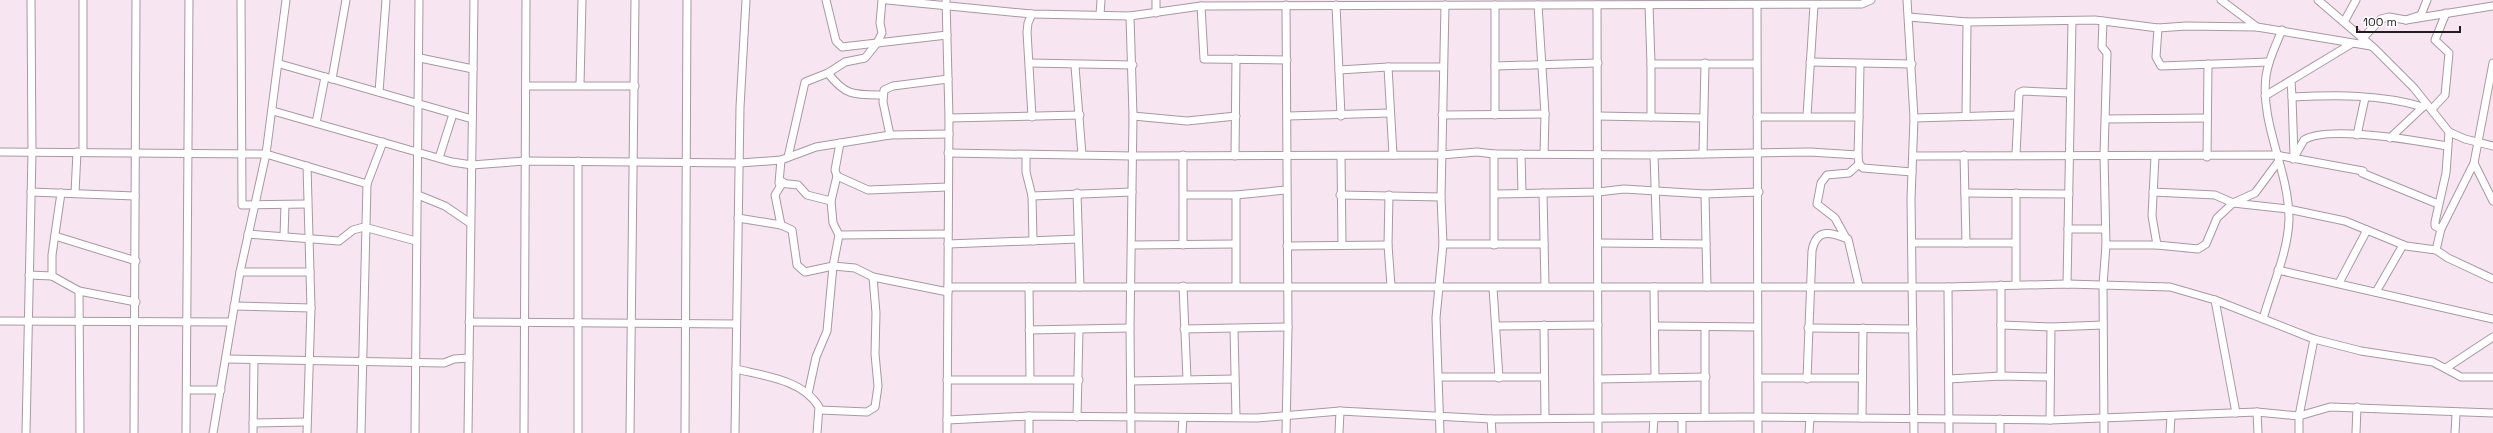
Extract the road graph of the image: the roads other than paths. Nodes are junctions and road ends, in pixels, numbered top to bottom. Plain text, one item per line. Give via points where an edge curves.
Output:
1 (31, 0) edge
2 (83, 0) edge
3 (136, 0) edge
4 (189, 0) edge
5 (241, 0) edge
6 (286, 0) edge
7 (346, 0) edge
8 (386, 0) edge
9 (419, 0) edge
10 (474, 0) edge
11 (526, 0) edge
12 (582, 0) edge
13 (635, 0) edge
14 (687, 0) edge
15 (746, 0) edge
16 (826, 0) edge
17 (882, 0) edge
18 (887, 0) edge
19 (1101, 0) edge
20 (1156, 0) edge
21 (1871, 0) edge
22 (1907, 0) edge
23 (2221, 0) edge
24 (2318, 0) edge
25 (2356, 0) edge
26 (2427, 0) edge
27 (1516, 2) edge
28 (1627, 2) edge
29 (1674, 2) edge
30 (1710, 2) edge
31 (1776, 2) edge
32 (946, 3) edge
33 (1242, 3) edge
34 (1316, 3) edge
35 (1370, 3) edge
36 (1412, 3) edge
37 (1463, 3) edge
38 (1204, 4) edge
39 (1814, 4) junction
40 (1336, 5) junction
41 (1445, 5) junction
42 (1495, 5) junction
43 (1538, 5) junction
44 (1597, 5) junction
45 (1649, 5) junction
46 (1757, 5) junction
47 (1286, 6) junction
48 (2493, 6) edge
49 (2446, 13) junction
50 (1032, 14) junction
51 (1156, 14) junction
52 (1100, 15) junction
53 (1130, 16) junction
54 (1909, 17) junction
55 (2406, 20) junction
56 (2072, 21) junction
57 (2103, 21) junction
58 (1967, 22) junction
59 (2344, 22) junction
60 (2257, 27) junction
61 (2158, 28) junction
62 (2282, 30) junction
63 (947, 36) junction
64 (2362, 39) junction
65 (877, 43) junction
66 (2351, 44) junction
67 (2372, 46) junction
68 (420, 58) junction
69 (1236, 59) junction
70 (1287, 60) junction
71 (1810, 62) junction
72 (2269, 62) junction
73 (1030, 63) junction
74 (1598, 63) junction
75 (1705, 63) junction
76 (2493, 63) edge
77 (280, 64) junction
78 (1651, 64) junction
79 (1756, 64) junction
80 (1912, 64) junction
81 (2208, 64) junction
82 (1133, 65) junction
83 (1540, 65) junction
84 (1860, 65) junction
85 (1075, 66) junction
86 (1495, 66) junction
87 (1388, 67) junction
88 (1442, 68) junction
89 (473, 69) junction
90 (1339, 70) junction
91 (828, 72) junction
92 (328, 78) junction
93 (948, 79) junction
94 (2291, 81) junction
95 (580, 85) junction
96 (527, 86) junction
97 (635, 86) junction
98 (379, 92) junction
99 (2069, 93) junction
100 (882, 95) junction
101 (2264, 96) junction
102 (2292, 97) junction
103 (2365, 98) junction
104 (420, 104) junction
105 (2427, 106) junction
106 (273, 111) junction
107 (1390, 113) junction
108 (453, 114) junction
109 (1545, 114) junction
110 (1080, 115) junction
111 (1442, 115) junction
112 (1495, 115) junction
113 (2017, 115) junction
114 (1133, 116) junction
115 (1236, 116) junction
116 (1288, 116) junction
117 (1341, 116) junction
118 (1598, 116) junction
119 (1807, 116) junction
120 (1966, 116) junction
121 (1032, 117) junction
122 (1650, 117) junction
123 (1757, 117) junction
124 (1859, 117) junction
125 (949, 118) junction
126 (1703, 118) junction
127 (1914, 118) junction
128 (2207, 118) junction
129 (472, 119) junction
130 (2106, 119) junction
131 (316, 123) junction
132 (2449, 132) junction
133 (949, 134) junction
134 (890, 135) junction
135 (2357, 135) junction
136 (2390, 138) junction
137 (383, 142) junction
138 (2480, 142) junction
139 (840, 143) junction
140 (2447, 146) junction
141 (2493, 146) edge
142 (0, 152) edge
143 (80, 152) junction
144 (136, 152) junction
145 (190, 152) junction
146 (419, 152) junction
147 (32, 153) junction
148 (240, 153) junction
149 (266, 154) junction
150 (948, 154) junction
151 (1494, 154) junction
152 (1522, 154) junction
153 (1544, 154) junction
154 (1704, 154) junction
155 (1758, 154) junction
156 (2016, 154) junction
157 (2070, 154) junction
158 (1026, 155) junction
159 (1082, 155) junction
160 (1183, 155) junction
161 (1393, 155) junction
162 (1441, 155) junction
163 (1654, 155) junction
164 (1858, 155) junction
165 (1964, 155) junction
166 (2104, 155) junction
167 (1134, 156) junction
168 (1235, 156) junction
169 (1286, 156) junction
170 (1341, 156) junction
171 (1598, 156) junction
172 (1914, 156) junction
173 (2155, 156) junction
174 (2207, 157) junction
175 (2294, 157) junction
176 (439, 158) junction
177 (785, 158) junction
178 (2277, 159) junction
179 (525, 161) junction
180 (578, 161) junction
181 (634, 162) junction
182 (686, 162) junction
183 (740, 163) junction
184 (2474, 163) junction
185 (1859, 164) junction
186 (472, 165) junction
187 (307, 166) junction
188 (1912, 172) junction
189 (837, 176) junction
190 (783, 182) junction
191 (367, 184) junction
192 (948, 187) junction
193 (1286, 190) junction
194 (31, 192) junction
195 (1132, 192) junction
196 (1598, 192) junction
197 (1655, 192) junction
198 (1759, 192) junction
199 (1965, 192) junction
200 (2153, 192) junction
201 (61, 193) junction
202 (75, 193) junction
203 (1077, 193) junction
204 (1522, 193) junction
205 (1543, 193) junction
206 (2016, 193) junction
207 (1236, 194) junction
208 (1495, 194) junction
209 (1706, 194) junction
210 (2069, 194) junction
211 (418, 195) junction
212 (1184, 195) junction
213 (1340, 195) junction
214 (1389, 195) junction
215 (135, 196) junction
216 (1032, 196) junction
217 (1440, 197) junction
218 (831, 201) junction
219 (2493, 201) edge
220 (2233, 203) junction
221 (307, 204) junction
222 (2438, 204) junction
223 (285, 205) junction
224 (254, 207) junction
225 (2288, 209) junction
226 (738, 218) junction
227 (470, 223) junction
228 (781, 225) junction
229 (364, 227) junction
230 (2068, 229) junction
231 (2105, 229) junction
232 (2441, 229) junction
233 (2368, 230) junction
234 (248, 234) junction
235 (947, 234) junction
236 (839, 235) junction
237 (55, 236) junction
238 (284, 236) junction
239 (310, 238) junction
240 (1846, 238) junction
241 (1078, 239) junction
242 (416, 241) junction
243 (1033, 241) junction
244 (1598, 242) junction
245 (1657, 243) junction
246 (1913, 243) junction
247 (1966, 243) junction
248 (2015, 243) junction
249 (948, 244) junction
250 (1235, 244) junction
251 (1443, 244) junction
252 (1544, 244) junction
253 (1706, 244) junction
254 (1132, 245) junction
255 (1183, 245) junction
256 (1342, 245) junction
257 (1494, 245) junction
258 (2106, 245) junction
259 (2157, 245) junction
260 (2403, 245) junction
261 (1287, 246) junction
262 (1388, 246) junction
263 (2436, 250) junction
264 (136, 261) junction
265 (833, 266) junction
266 (2278, 270) junction
267 (240, 272) junction
268 (310, 272) junction
269 (29, 275) junction
270 (52, 276) junction
271 (873, 277) junction
272 (2493, 279) edge
273 (2339, 283) junction
274 (2067, 284) junction
275 (2001, 285) junction
276 (2016, 285) junction
277 (2103, 285) junction
278 (1183, 286) junction
279 (1236, 286) junction
280 (1390, 286) junction
281 (1545, 286) junction
282 (1757, 286) junction
283 (1810, 286) junction
284 (1859, 286) junction
285 (1913, 286) junction
286 (1080, 287) junction
287 (1132, 287) junction
288 (1288, 287) junction
289 (1441, 287) junction
290 (1598, 287) junction
291 (1654, 287) junction
292 (1707, 287) junction
293 (1948, 287) junction
294 (1028, 288) junction
295 (1493, 288) junction
296 (948, 289) junction
297 (79, 291) junction
298 (2376, 292) junction
299 (2215, 300) junction
300 (136, 302) junction
301 (234, 306) junction
302 (311, 308) junction
303 (2263, 319) junction
304 (2493, 319) edge
305 (0, 321) edge
306 (27, 322) junction
307 (79, 322) junction
308 (136, 322) junction
309 (188, 322) junction
310 (231, 322) junction
311 (469, 322) junction
312 (524, 323) junction
313 (578, 323) junction
314 (633, 323) junction
315 (736, 324) junction
316 (685, 325) junction
317 (1544, 325) junction
318 (1598, 325) junction
319 (2001, 325) junction
320 (2103, 325) junction
321 (1497, 326) junction
322 (1655, 326) junction
323 (1288, 327) junction
324 (1705, 327) junction
325 (1757, 327) junction
326 (2051, 327) junction
327 (1130, 328) junction
328 (1808, 328) junction
329 (1863, 328) junction
330 (1234, 329) junction
331 (1914, 329) junction
332 (1029, 330) junction
333 (1079, 330) junction
334 (1184, 330) junction
335 (2493, 337) edge
336 (2314, 339) junction
337 (469, 358) junction
338 (226, 359) junction
339 (254, 360) junction
340 (310, 361) junction
341 (362, 361) junction
342 (415, 362) junction
343 (2446, 368) junction
344 (736, 369) junction
345 (2001, 376) junction
346 (1440, 377) junction
347 (1543, 377) junction
348 (1655, 377) junction
349 (1706, 377) junction
350 (2493, 377) edge
351 (1499, 378) junction
352 (1758, 378) junction
353 (1862, 378) junction
354 (2050, 378) junction
355 (1030, 379) junction
356 (1187, 379) junction
357 (1235, 379) junction
358 (1598, 379) junction
359 (1807, 379) junction
360 (1949, 379) junction
361 (947, 380) junction
362 (1079, 380) junction
363 (1131, 381) junction
364 (187, 390) junction
365 (221, 390) junction
366 (808, 394) junction
367 (2357, 407) junction
368 (820, 410) junction
369 (1340, 411) junction
370 (2257, 412) junction
371 (2236, 413) junction
372 (2493, 413) edge
373 (2456, 414) junction
374 (1029, 416) junction
375 (1286, 416) junction
376 (1441, 416) junction
377 (2171, 416) junction
378 (2299, 416) junction
379 (1077, 417) junction
380 (1236, 417) junction
381 (1705, 417) junction
382 (1131, 418) junction
383 (1182, 418) junction
384 (1545, 418) junction
385 (1654, 418) junction
386 (1682, 418) junction
387 (1758, 418) junction
388 (1810, 418) junction
389 (1862, 418) junction
390 (2104, 418) junction
391 (1491, 419) junction
392 (1914, 419) junction
393 (2000, 419) junction
394 (947, 420) junction
395 (1598, 420) junction
396 (1949, 420) junction
397 (2050, 420) junction
398 (307, 422) junction
399 (253, 423) junction
400 (26, 433) edge
401 (80, 433) edge
402 (134, 433) edge
403 (186, 433) edge
404 (213, 433) edge
405 (253, 433) edge
406 (307, 433) edge
407 (361, 433) edge
408 (415, 433) edge
409 (468, 433) edge
410 (524, 433) edge
411 (578, 433) edge
412 (630, 433) edge
413 (685, 433) edge
414 (735, 433) edge
415 (817, 433) edge
416 (947, 433) edge
417 (1029, 433) edge
418 (1131, 433) edge
419 (1182, 433) edge
420 (1286, 433) edge
421 (1339, 433) edge
422 (1440, 433) edge
423 (1492, 433) edge
424 (1598, 433) edge
425 (1654, 433) edge
426 (1682, 433) edge
427 (1758, 433) edge
428 (1809, 433) edge
429 (1914, 433) edge
430 (1949, 433) edge
431 (2000, 433) edge
432 (2104, 433) edge
433 (2170, 433) edge
434 (2258, 433) edge
435 (2299, 433) edge
436 (2356, 433) edge
437 (2455, 433) edge

1 - 147 street
2 - 143 street
3 - 144 street
4 - 145 street
5 - 148 street
6 - 77 street
7 - 92 street
8 - 98 street
9 - 68 street
10 - 89 street
11 - 96 street
12 - 95 street
13 - 97 street
14 - 182 street
15 - 183 street
16 - 65 street via 839,45 845,47
17 - 65 street via 882,33
18 - 32 street
19 - 52 street
20 - 51 street
21 - 39 street via 1862,4
22 - 54 street
23 - 60 street
24 - 59 street
25 - 59 street
26 - 55 street via 2421,15
27 - 42 street
27 - 43 street
28 - 44 street
28 - 45 street
29 - 30 street
29 - 45 street
30 - 46 street
31 - 39 street
31 - 46 street
32 - 50 street
32 - 63 street
33 - 38 street
33 - 47 street
34 - 40 street
34 - 47 street
35 - 36 street
35 - 40 street
36 - 41 street
37 - 41 street
37 - 42 street
38 - 51 street
38 - 69 street via 1204,59
39 - 71 street
40 - 90 street
41 - 88 street
42 - 86 street
43 - 44 street
43 - 83 street
44 - 74 street
45 - 78 street
46 - 79 street
47 - 70 street
48 - 49 street
49 - 55 street
49 - 105 street via 2435,40 2449,53 2445,95
50 - 52 street
50 - 73 street via 1027,32
51 - 53 street
52 - 53 street
53 - 82 street
54 - 58 street
54 - 80 street
55 - 64 street via 2389,17 2381,19
56 - 57 street
56 - 58 street
56 - 99 street
57 - 61 street
57 - 130 street via 2102,47 2107,53
58 - 120 street
59 - 64 street
60 - 61 street
60 - 62 street
61 - 81 street via 2156,57 2161,66
62 - 66 street
62 - 72 street
63 - 65 street
63 - 93 street
64 - 67 street
65 - 91 street via 865,58 845,62
66 - 67 street
66 - 94 street
67 - 105 street
68 - 89 street
68 - 104 street
69 - 70 street
69 - 115 street
70 - 116 street
71 - 84 street
71 - 119 street
72 - 81 street
72 - 101 street
73 - 85 street
73 - 121 street
74 - 83 street
74 - 118 street
75 - 78 street
75 - 79 street
75 - 126 street
76 - 138 street
77 - 92 street
77 - 106 street
78 - 122 street
79 - 123 street
80 - 84 street
80 - 127 street
81 - 128 street
82 - 85 street
82 - 114 street
83 - 86 street
83 - 109 street
84 - 124 street
85 - 110 street
86 - 112 street
87 - 88 street
87 - 90 street
87 - 107 street
88 - 111 street
89 - 129 street
90 - 117 street
91 - 100 street via 840,87 850,93
91 - 177 street via 805,82
92 - 98 street
92 - 131 street
93 - 100 street via 893,86 884,90
93 - 125 street
94 - 101 street
94 - 102 street
95 - 96 street
95 - 97 street
96 - 179 street
97 - 181 street
98 - 104 street
99 - 113 street via 2023,91 2018,96
99 - 157 street
100 - 134 street
101 - 178 street
102 - 103 street via 2328,95
102 - 175 street
103 - 105 street
103 - 135 street
104 - 108 street
104 - 146 street
105 - 132 street
105 - 136 street
106 - 131 street
106 - 149 street
107 - 117 street
107 - 161 street
108 - 129 street
108 - 176 street
109 - 112 street
109 - 153 street
110 - 121 street
110 - 159 street
111 - 112 street
111 - 162 street
113 - 120 street
113 - 156 street
114 - 115 street via 1187,121
114 - 167 street
115 - 168 street
116 - 117 street
116 - 169 street
118 - 122 street
118 - 171 street
119 - 123 street
119 - 124 street
120 - 127 street
121 - 125 street
122 - 126 street
123 - 155 street
124 - 164 street
125 - 133 street
126 - 154 street
127 - 172 street
128 - 130 street
128 - 174 street
129 - 186 street
130 - 166 street
131 - 137 street
132 - 138 street
132 - 140 street
133 - 134 street
133 - 150 street
134 - 139 street
135 - 136 street
135 - 175 street via 2308,138
136 - 140 street
137 - 146 street
137 - 191 street
138 - 141 street
138 - 184 street
139 - 177 street via 816,147
139 - 189 street via 835,170
140 - 222 street via 2446,173
142 - 147 street
143 - 144 street
143 - 147 street
143 - 202 street
144 - 145 street
144 - 215 street
145 - 148 street
145 - 309 street
146 - 176 street
146 - 211 street
147 - 194 street
148 - 149 street
148 - 224 street via 241,203
149 - 187 street
149 - 224 street
150 - 158 street
150 - 192 street
151 - 152 street
151 - 162 street via 1477,152
151 - 208 street
152 - 153 street
152 - 204 street
153 - 171 street
154 - 155 street
154 - 163 street
155 - 164 street via 1810,152
155 - 198 street
156 - 157 street
156 - 165 street
157 - 166 street
157 - 210 street
158 - 159 street
158 - 216 street via 1026,172
159 - 167 street
160 - 167 street
160 - 168 street
160 - 212 street
161 - 162 street
161 - 170 street
162 - 217 street
163 - 171 street
163 - 197 street
164 - 185 street
165 - 172 street
165 - 199 street
166 - 173 street
166 - 231 street
167 - 195 street
168 - 169 street
169 - 170 street
169 - 193 street
170 - 213 street
171 - 196 street
172 - 188 street
173 - 174 street
173 - 200 street
174 - 178 street
175 - 178 street
175 - 222 street via 2363,171 2362,173
176 - 186 street
177 - 183 street
177 - 190 street via 778,180 779,183
178 - 220 street via 2255,193
178 - 225 street
179 - 180 street
179 - 186 street
179 - 312 street
180 - 181 street
180 - 313 street
181 - 182 street
181 - 314 street
182 - 183 street
182 - 316 street
183 - 226 street
184 - 219 street
184 - 232 street
185 - 188 street via 1863,168
185 - 240 street via 1849,173 1827,174 1817,204 1835,218
186 - 227 street
187 - 191 street
187 - 221 street
188 - 246 street
189 - 192 street via 868,190
189 - 218 street
190 - 218 street via 798,185 807,195
190 - 228 street via 775,195
191 - 229 street
192 - 235 street
193 - 207 street
193 - 261 street
194 - 201 street
194 - 269 street
195 - 203 street
195 - 254 street
196 - 197 street via 1624,189
196 - 205 street
196 - 244 street
197 - 209 street
197 - 245 street
198 - 209 street
198 - 282 street
199 - 206 street
199 - 247 street
200 - 220 street via 2215,195
200 - 259 street via 2152,227
201 - 202 street
201 - 237 street
202 - 215 street
203 - 216 street
203 - 241 street
204 - 205 street
204 - 208 street
205 - 252 street
206 - 210 street
206 - 248 street
207 - 212 street
207 - 250 street
208 - 257 street
209 - 253 street
210 - 230 street
211 - 227 street via 445,206
211 - 242 street
212 - 255 street
213 - 214 street
213 - 256 street
214 - 217 street
214 - 262 street
215 - 264 street
216 - 243 street
217 - 251 street
218 - 236 street via 833,223
220 - 225 street
220 - 259 street via 2217,218 2206,244 2198,249
221 - 223 street
221 - 239 street
222 - 232 street via 2435,226
223 - 224 street
223 - 238 street
224 - 234 street
225 - 233 street via 2345,221
225 - 266 street via 2287,237
226 - 228 street
226 - 315 street
227 - 311 street
228 - 265 street via 793,232 797,266 801,271
229 - 239 street via 354,230 339,241
229 - 242 street
229 - 341 street
230 - 231 street
230 - 274 street
231 - 258 street
232 - 263 street
233 - 260 street
233 - 273 street
234 - 238 street
234 - 267 street
235 - 236 street
235 - 249 street
236 - 265 street
237 - 264 street
237 - 270 street
238 - 239 street
239 - 268 street
240 - 283 street via 1824,233 1814,241
240 - 284 street
241 - 243 street
241 - 286 street
242 - 342 street
243 - 249 street
244 - 245 street
244 - 290 street
245 - 253 street
246 - 247 street
246 - 285 street
247 - 248 street
248 - 276 street
249 - 296 street
250 - 255 street
250 - 279 street
251 - 257 street
251 - 289 street
252 - 257 street
252 - 281 street
253 - 292 street
254 - 255 street
254 - 287 street
256 - 261 street
256 - 262 street
258 - 259 street
258 - 277 street
260 - 263 street via 2418,249 2430,247
260 - 298 street
261 - 288 street
262 - 280 street
263 - 272 street
264 - 300 street
265 - 271 street via 855,268
265 - 366 street via 827,331 816,357
266 - 273 street
266 - 303 street
267 - 268 street
267 - 301 street
268 - 302 street
269 - 270 street
269 - 306 street
270 - 297 street
271 - 296 street
271 - 368 street via 878,386 875,407 867,412
273 - 298 street
274 - 276 street
274 - 277 street
275 - 276 street
275 - 293 street
275 - 319 street
277 - 299 street via 2170,287
277 - 320 street
278 - 279 street
278 - 287 street
278 - 334 street
279 - 288 street
280 - 288 street
280 - 289 street
281 - 290 street
281 - 295 street
282 - 283 street
282 - 292 street
282 - 325 street
283 - 284 street
283 - 328 street
284 - 285 street
285 - 293 street
285 - 331 street
286 - 287 street
286 - 294 street
287 - 327 street
288 - 323 street
289 - 295 street
289 - 346 street via 1436,318
290 - 291 street
290 - 318 street
291 - 292 street
291 - 322 street
293 - 360 street
294 - 296 street
294 - 332 street
295 - 321 street
296 - 361 street
297 - 300 street
297 - 307 street
298 - 304 street
299 - 303 street
299 - 371 street
300 - 308 street
301 - 302 street
301 - 310 street
302 - 340 street
303 - 336 street
305 - 306 street
306 - 307 street
306 - 400 street
307 - 308 street
307 - 401 street
308 - 309 street
308 - 402 street
309 - 310 street
309 - 364 street
310 - 338 street
311 - 312 street
311 - 337 street
312 - 313 street
312 - 410 street
313 - 314 street
313 - 411 street
314 - 316 street
314 - 412 street
315 - 316 street
315 - 344 street
316 - 413 street
317 - 318 street
317 - 321 street
317 - 347 street
318 - 358 street
319 - 326 street
319 - 345 street
320 - 326 street
320 - 390 street
321 - 351 street
322 - 324 street
322 - 348 street
323 - 330 street
323 - 375 street
324 - 325 street
324 - 349 street
325 - 352 street
326 - 354 street
327 - 333 street
327 - 363 street
328 - 329 street
328 - 359 street
329 - 331 street
329 - 353 street
330 - 334 street
330 - 357 street
331 - 392 street
332 - 333 street
332 - 355 street
333 - 362 street
334 - 356 street
335 - 343 street
336 - 343 street via 2361,350 2417,358
336 - 378 street
337 - 342 street via 444,362
337 - 409 street
338 - 339 street
338 - 365 street
339 - 340 street
339 - 399 street
340 - 341 street
340 - 398 street
341 - 342 street
341 - 407 street
342 - 408 street
343 - 350 street via 2460,377
344 - 366 street via 797,386
344 - 414 street
345 - 354 street
345 - 360 street
346 - 351 street
346 - 376 street
347 - 351 street
347 - 384 street
348 - 349 street
348 - 358 street
349 - 381 street
352 - 359 street
352 - 387 street
353 - 359 street
353 - 389 street
354 - 397 street
355 - 361 street
355 - 362 street
356 - 357 street
356 - 363 street
357 - 380 street
358 - 395 street
360 - 396 street
361 - 394 street
362 - 379 street
363 - 382 street
364 - 365 street
364 - 403 street
365 - 404 street
366 - 368 street
367 - 373 street
367 - 378 street via 2330,407
367 - 436 street
368 - 415 street
369 - 375 street
369 - 376 street
369 - 421 street
370 - 371 street
370 - 378 street
370 - 434 street
371 - 377 street
372 - 373 street
373 - 437 street
374 - 379 street
374 - 394 street
374 - 417 street
375 - 380 street
375 - 420 street
376 - 391 street
376 - 422 street
377 - 390 street
377 - 433 street
378 - 435 street
379 - 382 street
380 - 383 street
381 - 386 street
381 - 387 street
382 - 383 street
382 - 418 street
383 - 419 street
384 - 391 street
384 - 395 street
385 - 386 street
385 - 395 street
385 - 425 street
386 - 426 street
387 - 388 street
387 - 427 street
388 - 389 street
388 - 428 street
389 - 392 street
390 - 397 street
390 - 432 street
391 - 423 street
392 - 396 street
392 - 429 street
393 - 396 street
393 - 397 street
393 - 431 street
394 - 416 street
395 - 424 street
396 - 430 street
398 - 399 street
398 - 406 street
399 - 405 street

